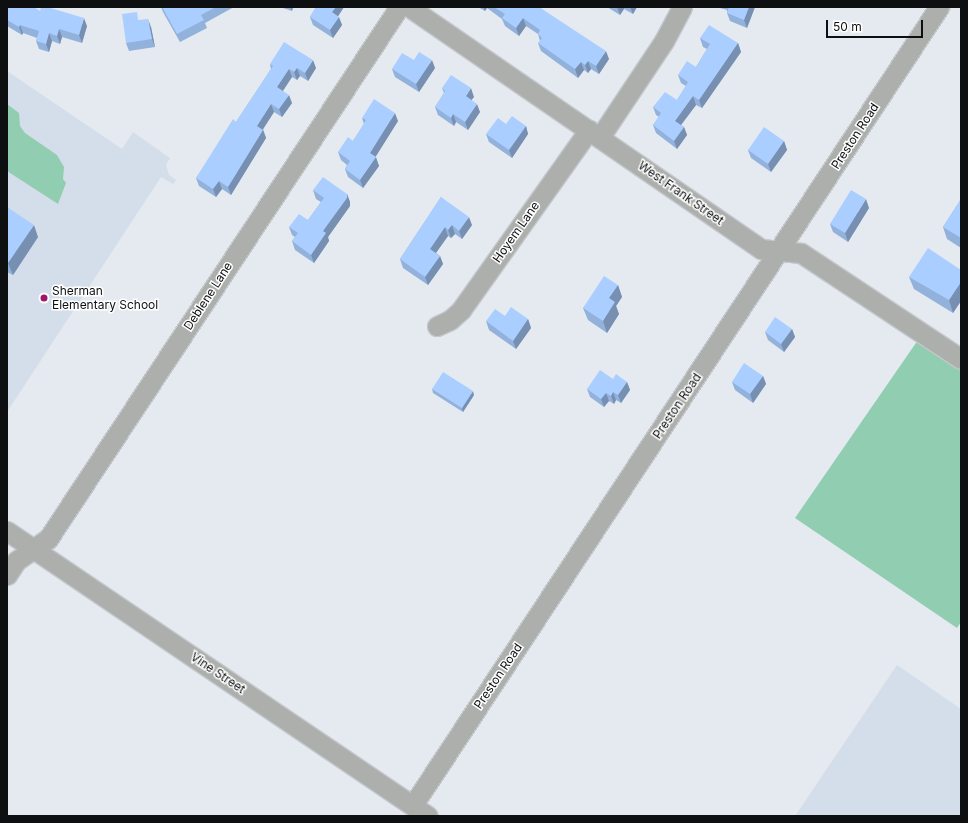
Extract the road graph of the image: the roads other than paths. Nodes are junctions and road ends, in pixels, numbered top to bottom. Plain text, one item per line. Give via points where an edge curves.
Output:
1 (399, 7) edge
2 (409, 7) edge
3 (682, 7) edge
4 (939, 7) edge
5 (594, 133) junction
6 (780, 250) junction
7 (437, 326) dead end
8 (961, 359) edge
9 (7, 531) edge
10 (32, 547) junction
11 (7, 575) edge
12 (413, 805) junction
13 (428, 816) edge

1 - 10 street, Deblene Lane via 48,539
2 - 5 street, West Frank Street
3 - 5 street, Hoyem Lane via 664,41
4 - 6 street, Preston Road
5 - 6 street, West Frank Street via 761,249
5 - 7 street, Hoyem Lane via 461,310 450,320
6 - 8 street, West Frank Street via 801,254
6 - 12 street, Preston Road
9 - 10 street, Vine Street
10 - 11 street, Deblene Lane via 16,561
10 - 12 street, Vine Street
12 - 13 street, Vine Street

